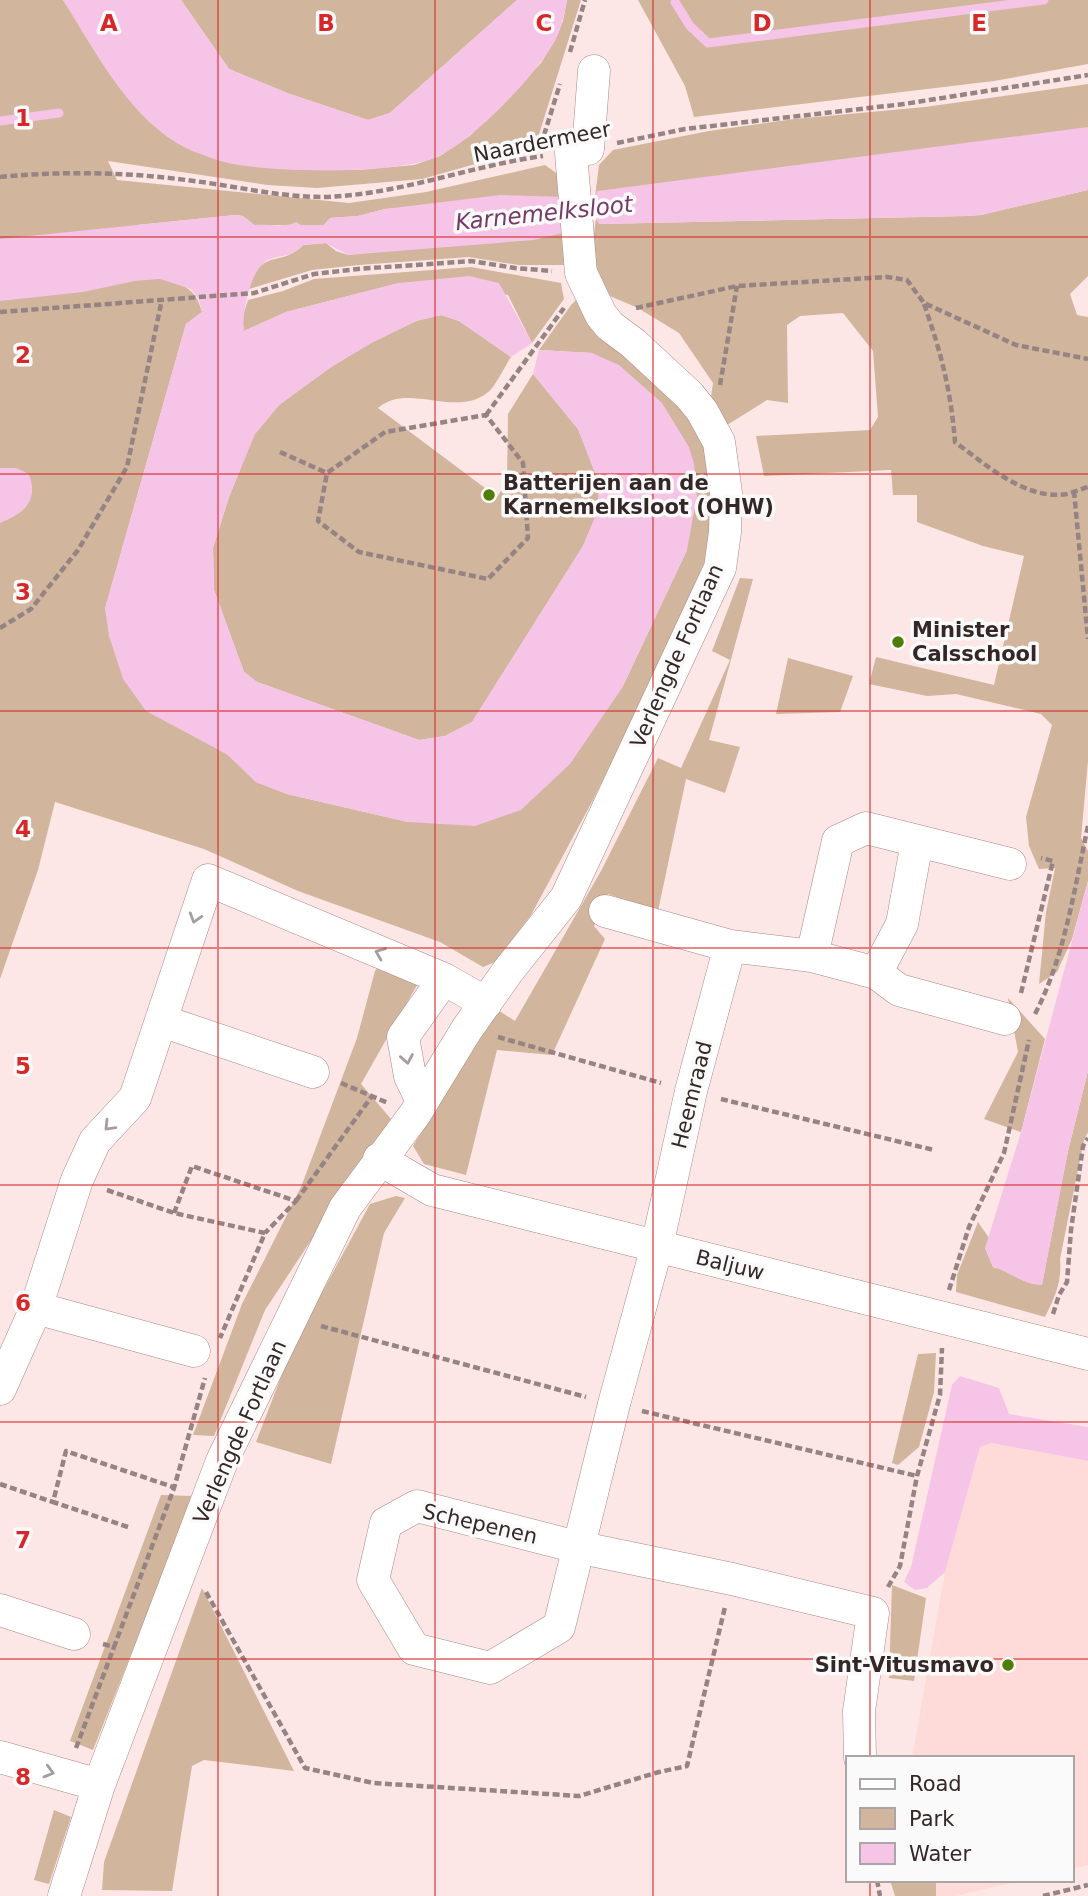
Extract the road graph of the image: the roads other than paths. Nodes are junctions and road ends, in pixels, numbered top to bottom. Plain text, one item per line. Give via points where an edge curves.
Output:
1 (594, 71) dead end
2 (917, 842) junction
3 (1010, 864) road end
4 (605, 911) dead end
5 (730, 946) junction
6 (812, 956) junction
7 (876, 973) junction
8 (444, 979) junction
9 (486, 1003) junction
10 (162, 1021) junction
11 (1023, 1023) road end
12 (313, 1072) road end
13 (419, 1107) junction
14 (379, 1159) junction
15 (657, 1246) junction
16 (36, 1308) junction
17 (1088, 1354) edge
18 (203, 1355) road end
19 (0, 1389) edge
20 (578, 1547) junction
21 (0, 1610) edge
22 (74, 1634) road end
23 (860, 1756) edge
24 (0, 1758) edge
25 (99, 1785) junction
26 (64, 1896) edge

1 - 9 street, Verlengde Fortlaan via 576,193 581,273 601,316 702,411 719,442 726,493 725,532 720,568 566,898
2 - 3 street
2 - 6 street via 866,828 838,841
2 - 7 street via 902,924
4 - 5 street
5 - 6 street
5 - 15 street, Heemraad via 691,1091
6 - 7 street
7 - 11 street via 899,990
8 - 9 street
8 -> 10 street via 208,880
8 -> 13 street via 404,1037
9 - 13 street, Verlengde Fortlaan
10 - 12 street
10 -> 16 street via 135,1098 95,1140 77,1180
13 - 14 street, Verlengde Fortlaan
14 - 15 street, Baljuw via 432,1190
14 - 25 street, Verlengde Fortlaan via 345,1208 222,1461
15 - 17 street, Baljuw via 946,1307
15 - 20 street, Schepenen
16 - 18 street
16 - 19 street
20 - 20 street, Schepenen via 559,1627 490,1668 414,1649 373,1580 386,1522 417,1506
20 - 23 street, Schepenen via 873,1613 859,1711
21 - 22 street
24 -> 25 street
25 - 26 street, Verlengde Fortlaan

